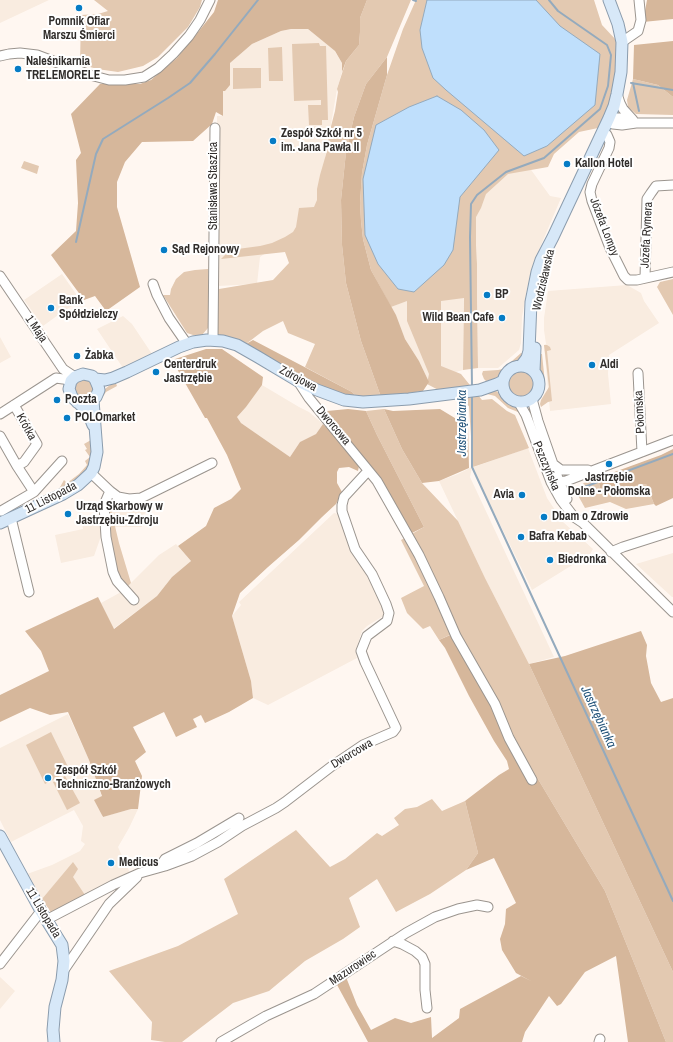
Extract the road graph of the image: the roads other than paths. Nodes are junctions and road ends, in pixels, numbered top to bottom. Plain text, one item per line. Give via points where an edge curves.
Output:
1 (210, 0) edge
2 (609, 0) edge
3 (639, 0) edge
4 (622, 42) junction
5 (0, 56) edge
6 (617, 94) junction
7 (636, 123) junction
8 (673, 123) edge
9 (606, 124) junction
10 (214, 128) dead end
11 (673, 185) edge
12 (553, 237) junction
13 (673, 272) edge
14 (0, 276) edge
15 (645, 278) junction
16 (153, 284) dead end
17 (213, 340) junction
18 (187, 344) junction
19 (521, 366) junction
20 (534, 371) junction
21 (127, 372) junction
22 (638, 373) dead end
23 (73, 379) junction
24 (95, 379) junction
25 (298, 381) junction
26 (48, 384) junction
27 (503, 386) junction
28 (99, 390) junction
29 (74, 397) junction
30 (532, 399) junction
31 (93, 400) junction
32 (519, 403) junction
33 (14, 405) junction
34 (0, 414) edge
35 (95, 429) junction
36 (0, 436) edge
37 (673, 440) edge
38 (642, 452) junction
39 (62, 461) dead end
40 (212, 463) dead end
41 (17, 466) junction
42 (550, 466) junction
43 (368, 470) junction
44 (591, 470) junction
45 (91, 473) junction
46 (559, 482) junction
47 (110, 491) junction
48 (34, 492) junction
49 (2, 511) dead end
50 (11, 518) junction
51 (0, 523) edge
52 (583, 523) junction
53 (673, 531) edge
54 (611, 552) junction
55 (29, 592) dead end
56 (134, 600) dead end
57 (673, 612) edge
58 (532, 780) dead end
59 (239, 818) dead end
60 (0, 836) edge
61 (162, 867) junction
62 (140, 873) junction
63 (488, 907) dead end
64 (44, 916) junction
65 (393, 942) junction
66 (0, 964) edge
67 (64, 970) junction
68 (427, 1008) dead end
69 (54, 1042) edge
70 (221, 1042) edge

1 - 5 street via 189,36 158,68 144,77 109,80 37,55 20,53
2 - 4 main road, Wodzisławska
3 - 4 street via 641,20 638,31
4 - 6 main road, Wodzisławska
6 - 7 street via 622,109
6 - 9 main road, Wodzisławska
7 - 8 street
7 - 9 street via 620,118
9 - 12 main road, Wodzisławska
9 - 15 street, Józefa Lompy via 609,148 592,184 592,201 624,276 628,280
10 - 17 street, Stanisława Staszica
11 - 15 street, Józefa Rymera via 656,186 647,199
12 - 19 main road, Wodzisławska via 537,272 531,302 529,351
12 - 20 main road, Wodzisławska via 538,292
13 - 15 street, Józefa Lompy
14 - 23 street, 1 Maja via 63,369
16 - 18 street via 169,318
17 - 18 main road, Zdrojowa
17 - 25 main road, Zdrojowa via 237,345
18 - 21 main road, Zdrojowa
19 - 20 main road
19 - 27 main road via 507,372
20 - 30 main road via 539,383
21 - 24 main road, Zdrojowa via 105,380
21 - 28 main road, Zdrojowa
22 - 38 street, Połomska
23 - 24 main road via 83,374
23 - 26 street via 56,378
23 - 29 main road via 69,389
24 - 28 main road
25 - 27 main road, Zdrojowa via 344,400 363,402 480,390 497,384
25 - 43 street, Dworcowa
26 - 29 street via 63,385
26 - 33 street
27 - 32 main road via 509,399
28 - 31 main road
29 - 31 main road via 85,403
29 - 35 main road, 11 Listopada via 89,415
30 - 32 main road
30 - 42 street, Pszczyńska
31 - 35 main road, 11 Listopada
32 - 42 street, Pszczyńska
33 - 34 street
33 - 41 street, Krótka via 37,444 24,462
35 - 45 main road, 11 Listopada via 98,452
36 - 41 street
37 - 38 street, Połomska
38 - 44 street, Połomska
39 - 48 street
40 - 47 street via 141,498 118,497
41 - 48 street
42 - 44 street, Połomska via 561,470
42 - 46 street, Pszczyńska
42 - 52 street, Pszczyńska via 551,482 561,500 574,517
43 - 58 street, Dworcowa via 377,481 419,555 459,643 495,704 509,738
43 - 61 street, Dworcowa via 344,497 342,511 355,549 372,574 389,613 387,621 367,636 362,651 396,728 393,732 363,745 276,808 192,856
44 - 46 street, Połomska
45 - 47 street
45 - 50 main road, 11 Listopada via 68,491
46 - 52 street, Pszczyńska
47 - 56 street via 104,504 106,537 113,572 117,581
48 - 49 street
50 - 51 main road, 11 Listopada
50 - 55 street, 11 Listopada
52 - 54 street, Pszczyńska
53 - 54 street
54 - 57 street, Pszczyńska
59 - 61 street via 165,860
60 - 64 main road, 11 Listopada
61 - 62 street, Dworcowa
62 - 64 street, Dworcowa
62 - 67 street via 109,904
63 - 65 street, Mazurowiec via 477,905 436,917
64 - 66 street
64 - 67 main road, 11 Listopada via 62,945
65 - 68 street via 402,944 422,957 425,964
65 - 70 street, Mazurowiec via 314,994 266,1016
67 - 69 main road, 11 Listopada via 55,1007

